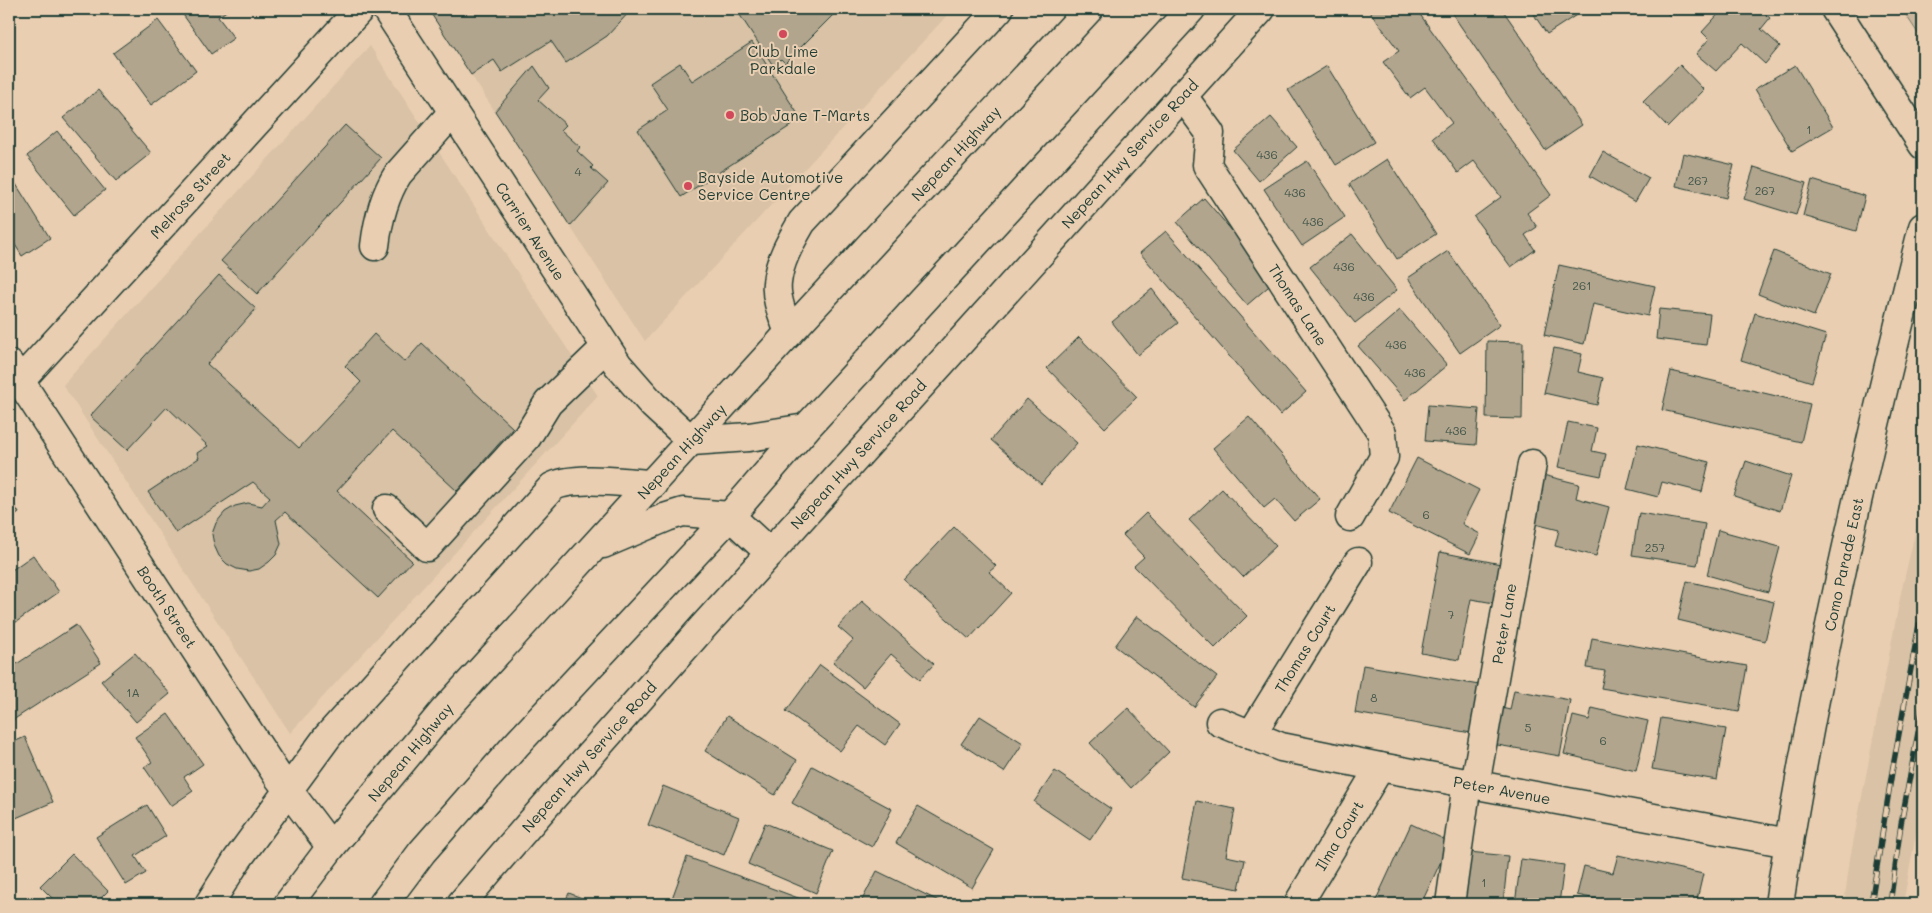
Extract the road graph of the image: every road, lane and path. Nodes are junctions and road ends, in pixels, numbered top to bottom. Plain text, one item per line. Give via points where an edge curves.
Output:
1 (360, 9) edge
2 (386, 9) edge
3 (999, 9) edge
4 (1089, 9) edge
5 (1190, 9) edge
6 (1261, 9) edge
7 (1835, 9) edge
8 (1182, 95) junction
9 (453, 112) junction
10 (1923, 145) edge
11 (1923, 227) edge
12 (375, 246) dead end
13 (789, 333) junction
14 (606, 347) junction
15 (14, 373) edge
16 (806, 428) junction
17 (692, 440) junction
18 (1532, 464) dead end
19 (653, 484) junction
20 (387, 508) dead end
21 (730, 516) junction
22 (1350, 516) dead end
23 (593, 548) junction
24 (770, 553) junction
25 (1358, 562) dead end
26 (1220, 722) dead end
27 (1251, 734) junction
28 (1380, 767) junction
29 (1471, 784) junction
30 (289, 791) junction
31 (1789, 843) junction
32 (331, 847) junction
33 (209, 904) edge
34 (288, 904) edge
35 (383, 904) edge
36 (461, 904) edge
37 (1298, 904) edge
38 (1450, 904) edge
39 (1779, 904) edge

1 - 15 main road, Melrose Street
2 - 9 main road, Carrier Avenue
3 - 13 main road via 802,222 785,252 776,285
4 - 13 main road, Nepean Highway
5 - 16 main road
6 - 8 main road, Nepean Hwy Service Road
7 - 10 main road
8 - 22 main road, Thomas Lane via 1210,133 1207,165 1382,433 1384,457
8 - 24 main road, Nepean Hwy Service Road
9 - 12 main road via 398,174 385,198
9 - 14 main road, Carrier Avenue
11 - 31 main road, Como Parade East via 1834,604
13 - 17 main road, Nepean Highway
14 - 17 main road, Carrier Avenue via 642,394
14 - 20 main road via 548,403 527,437 428,547
15 - 30 main road, Booth Street
16 - 17 main road via 749,437
16 - 21 main road
17 - 19 main road, Nepean Highway
18 - 29 main road, Peter Lane
19 - 23 main road, Nepean Highway
19 - 30 main road via 579,481 552,487 334,729
21 - 23 main road via 684,512
21 - 24 main road
21 - 35 main road via 463,804
23 - 32 main road, Nepean Highway via 437,719
24 - 36 main road, Nepean Hwy Service Road via 544,805
25 - 27 main road, Thomas Court
26 - 27 main road, Peter Avenue
27 - 28 main road, Peter Avenue via 1281,747
28 - 29 main road, Peter Avenue
28 - 37 main road, Ilma Court
29 - 31 main road, Peter Avenue
29 - 38 main road, Peter Lane
30 - 32 main road, Booth Street
30 - 33 main road via 237,860
31 - 39 main road, Como Parade East
32 - 34 main road, Nepean Highway

